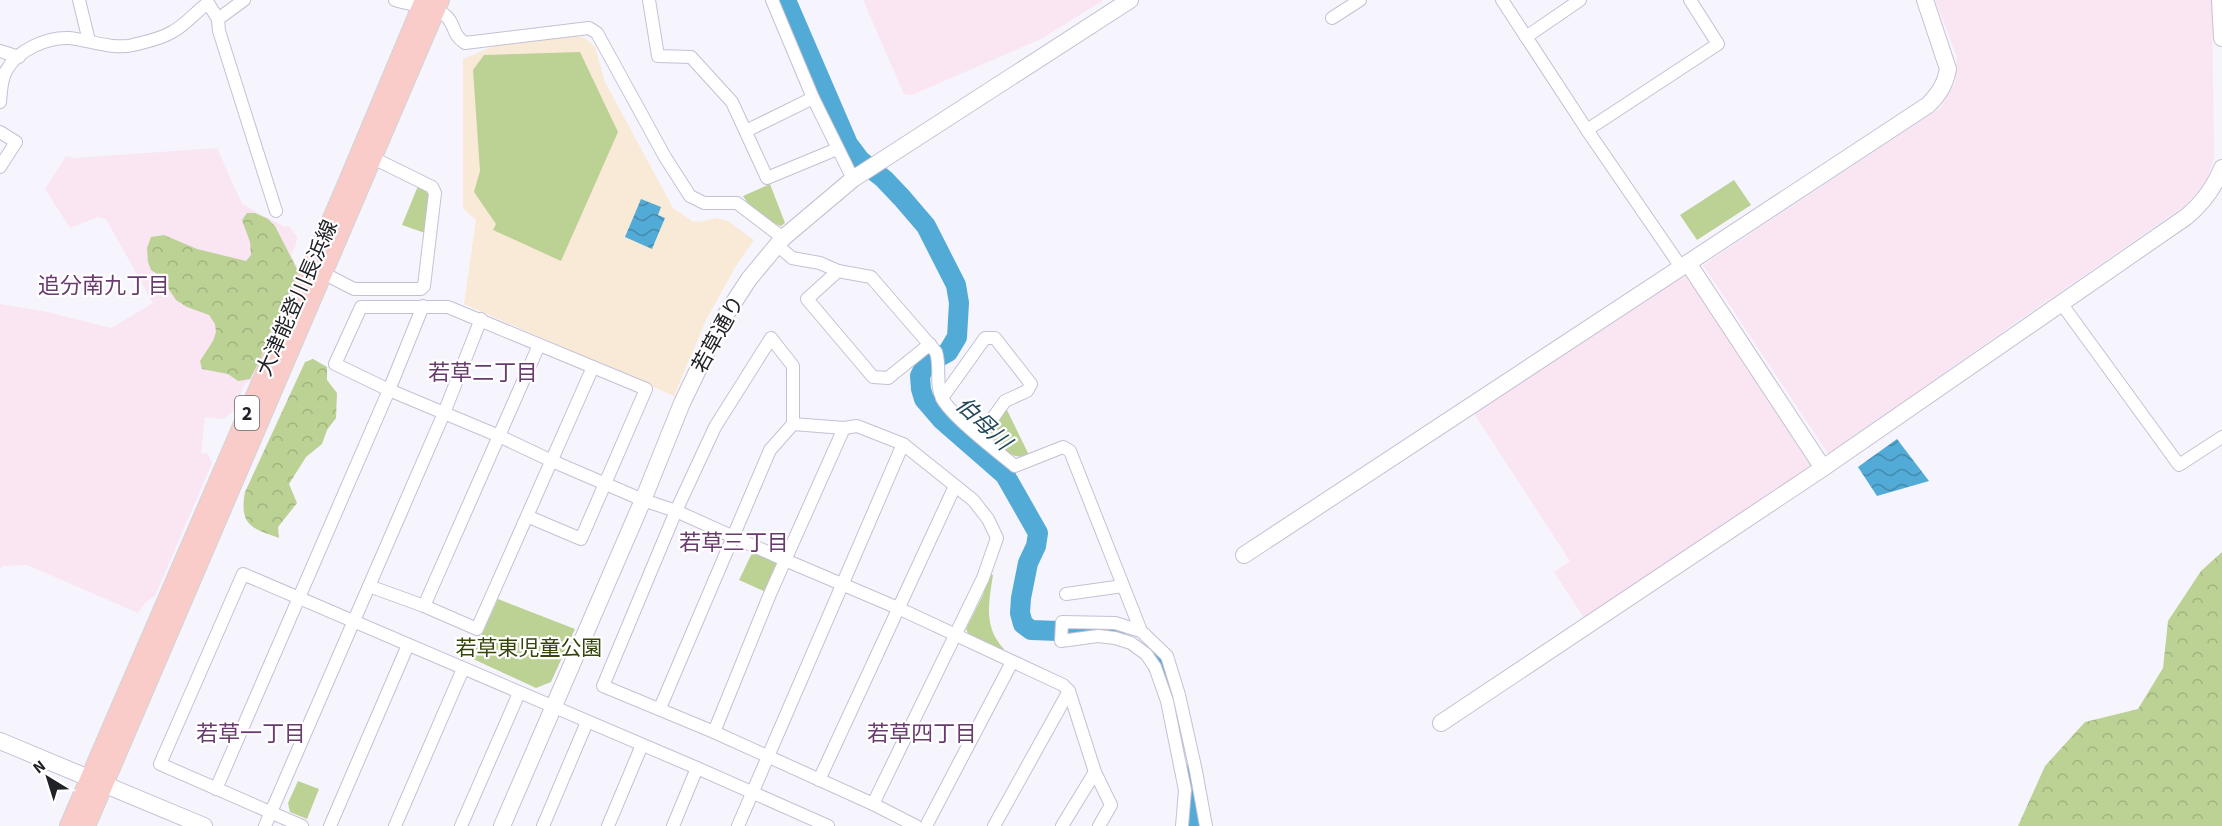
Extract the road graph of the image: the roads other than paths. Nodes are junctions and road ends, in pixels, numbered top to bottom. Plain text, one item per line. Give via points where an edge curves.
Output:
1 (79, 0) edge
2 (244, 0) edge
3 (395, 0) edge
4 (649, 0) edge
5 (772, 0) edge
6 (1130, 0) edge
7 (1360, 0) edge
8 (1502, 0) edge
9 (1580, 0) edge
10 (1690, 0) edge
11 (1925, 0) edge
12 (2220, 0) edge
13 (430, 4) edge
14 (1332, 18) dead end
15 (218, 19) junction
16 (1526, 37) junction
17 (2222, 38) edge
18 (89, 41) junction
19 (0, 51) edge
20 (18, 57) junction
21 (813, 98) junction
22 (0, 102) edge
23 (1587, 130) junction
24 (746, 131) junction
25 (0, 132) edge
26 (837, 149) junction
27 (367, 155) junction
28 (0, 167) edge
29 (2222, 168) edge
30 (864, 172) junction
31 (276, 211) dead end
32 (780, 242) junction
33 (1685, 265) junction
34 (838, 272) junction
35 (323, 273) junction
36 (2061, 303) junction
37 (423, 306) junction
38 (481, 319) junction
39 (539, 345) junction
40 (935, 353) junction
41 (593, 368) junction
42 (389, 390) junction
43 (942, 398) junction
44 (444, 413) junction
45 (794, 423) junction
46 (844, 428) junction
47 (499, 436) junction
48 (980, 436) junction
49 (2222, 437) edge
50 (903, 444) junction
51 (552, 461) junction
52 (1822, 468) junction
53 (605, 482) junction
54 (955, 486) junction
55 (643, 500) junction
56 (676, 511) junction
57 (529, 517) junction
58 (732, 536) junction
59 (1244, 555) dead end
60 (785, 561) junction
61 (842, 584) junction
62 (369, 586) junction
63 (1123, 586) junction
64 (1066, 594) dead end
65 (299, 597) junction
66 (424, 606) junction
67 (898, 608) junction
68 (353, 621) junction
69 (1141, 631) junction
70 (956, 634) junction
71 (408, 645) junction
72 (1012, 662) junction
73 (463, 669) junction
74 (1069, 691) junction
75 (519, 693) junction
76 (553, 707) junction
77 (660, 708) junction
78 (587, 722) junction
79 (1441, 723) dead end
80 (714, 732) junction
81 (0, 741) edge
82 (642, 745) junction
83 (767, 757) junction
84 (698, 768) junction
85 (1095, 772) junction
86 (819, 780) junction
87 (98, 781) junction
88 (216, 789) junction
89 (753, 792) junction
90 (873, 804) junction
91 (271, 813) junction
92 (808, 822) edge
93 (69, 826) edge
94 (86, 826) edge
95 (204, 826) edge
96 (265, 826) edge
97 (302, 826) edge
98 (330, 826) edge
99 (395, 826) edge
100 (460, 826) edge
101 (502, 826) edge
102 (543, 826) edge
103 (608, 826) edge
104 (673, 826) edge
105 (738, 826) edge
106 (828, 826) edge
107 (916, 826) edge
108 (926, 826) edge
109 (994, 826) edge
110 (1062, 826) edge
111 (1099, 826) edge
112 (1182, 826) edge
113 (1206, 826) edge

1 - 18 street
2 - 15 street
3 - 13 street
4 - 24 street via 658,56 692,57 732,102
5 - 21 street
6 - 30 street, 若草通り
7 - 14 street
8 - 16 street
9 - 16 street
10 - 23 street via 1718,44
11 - 33 street via 1948,69 1939,95
12 - 17 street
13 - 27 main road, 大津能登川長浜線 / 2
13 - 32 street via 449,18 456,38 465,43 568,29 589,28 597,33 664,157 690,196 704,203 737,203
15 - 18 street via 208,3 172,33 160,37 131,46
15 - 31 street
16 - 23 street
18 - 20 street via 52,39
19 - 20 street
20 - 22 street via 5,74
21 - 24 street
21 - 26 street
23 - 33 street
24 - 26 street via 769,179
25 - 28 street via 16,142
26 - 30 street
27 - 35 main road, 大津能登川長浜線 / 2
27 - 35 street via 432,187 435,194 424,286 354,289
27 - 87 main road, 大津能登川長浜線 / 2
29 - 36 street via 2199,206
30 - 32 street, 若草通り
32 - 34 street via 792,258 820,263
32 - 55 street, 若草通り via 721,322 682,403
33 - 52 street
33 - 59 street
34 - 40 street via 871,277
34 - 40 street via 807,299 873,377 888,378
35 - 87 main road, 大津能登川長浜線 / 2
36 - 49 street via 2179,465
36 - 52 street
37 - 38 street via 448,307
37 - 42 street
37 - 42 street via 361,307 335,364
38 - 39 street
38 - 44 street
39 - 41 street
39 - 47 street
40 - 43 street
41 - 51 street
41 - 53 street via 646,389
42 - 44 street
42 - 65 street
43 - 48 street
43 - 48 street via 985,338 995,338 1031,384 1027,391 1005,401
44 - 47 street
44 - 62 street
45 - 46 street
45 - 56 street via 793,366 771,338 716,427
45 - 58 street via 770,450
46 - 50 street via 857,426
46 - 60 street
47 - 51 street
47 - 66 street
48 - 63 street via 1015,466 1063,447 1070,451
50 - 54 street
50 - 61 street
51 - 53 street
51 - 57 street
52 - 79 street
53 - 55 street
53 - 57 street via 581,538
54 - 67 street
54 - 70 street via 973,500 997,538
55 - 56 street
55 - 76 street, 若草通り
56 - 58 street
56 - 77 street via 603,686
57 - 66 street via 477,629
58 - 60 street
58 - 77 street
60 - 61 street
60 - 80 street
61 - 67 street
61 - 83 street
62 - 66 street
62 - 68 street
63 - 64 street
63 - 69 street
65 - 68 street
65 - 88 street
65 - 88 street via 243,574 160,764
67 - 70 street
67 - 86 street
68 - 71 street
68 - 91 street
69 - 112 street via 1115,623 1062,622 1061,641 1098,636 1131,643 1155,667 1167,701 1185,790
69 - 113 street via 1167,656
70 - 72 street
70 - 90 street
71 - 73 street
71 - 98 street
72 - 74 street
72 - 108 street
73 - 75 street
73 - 99 street
74 - 85 street
74 - 109 street
75 - 76 street
75 - 100 street
76 - 78 street
76 - 101 street, 若草通り
77 - 80 street
78 - 82 street
78 - 102 street
80 - 83 street
81 - 87 street
82 - 84 street
82 - 103 street
83 - 86 street
83 - 89 street
84 - 89 street
84 - 104 street
85 - 110 street
85 - 111 street via 1111,805
86 - 90 street
87 - 93 main road, 大津能登川長浜線 / 2
87 - 94 main road, 大津能登川長浜線 / 2
87 - 95 street
88 - 91 street
89 - 92 street
89 - 105 street
90 - 107 street
91 - 96 street
91 - 97 street
92 - 106 street

